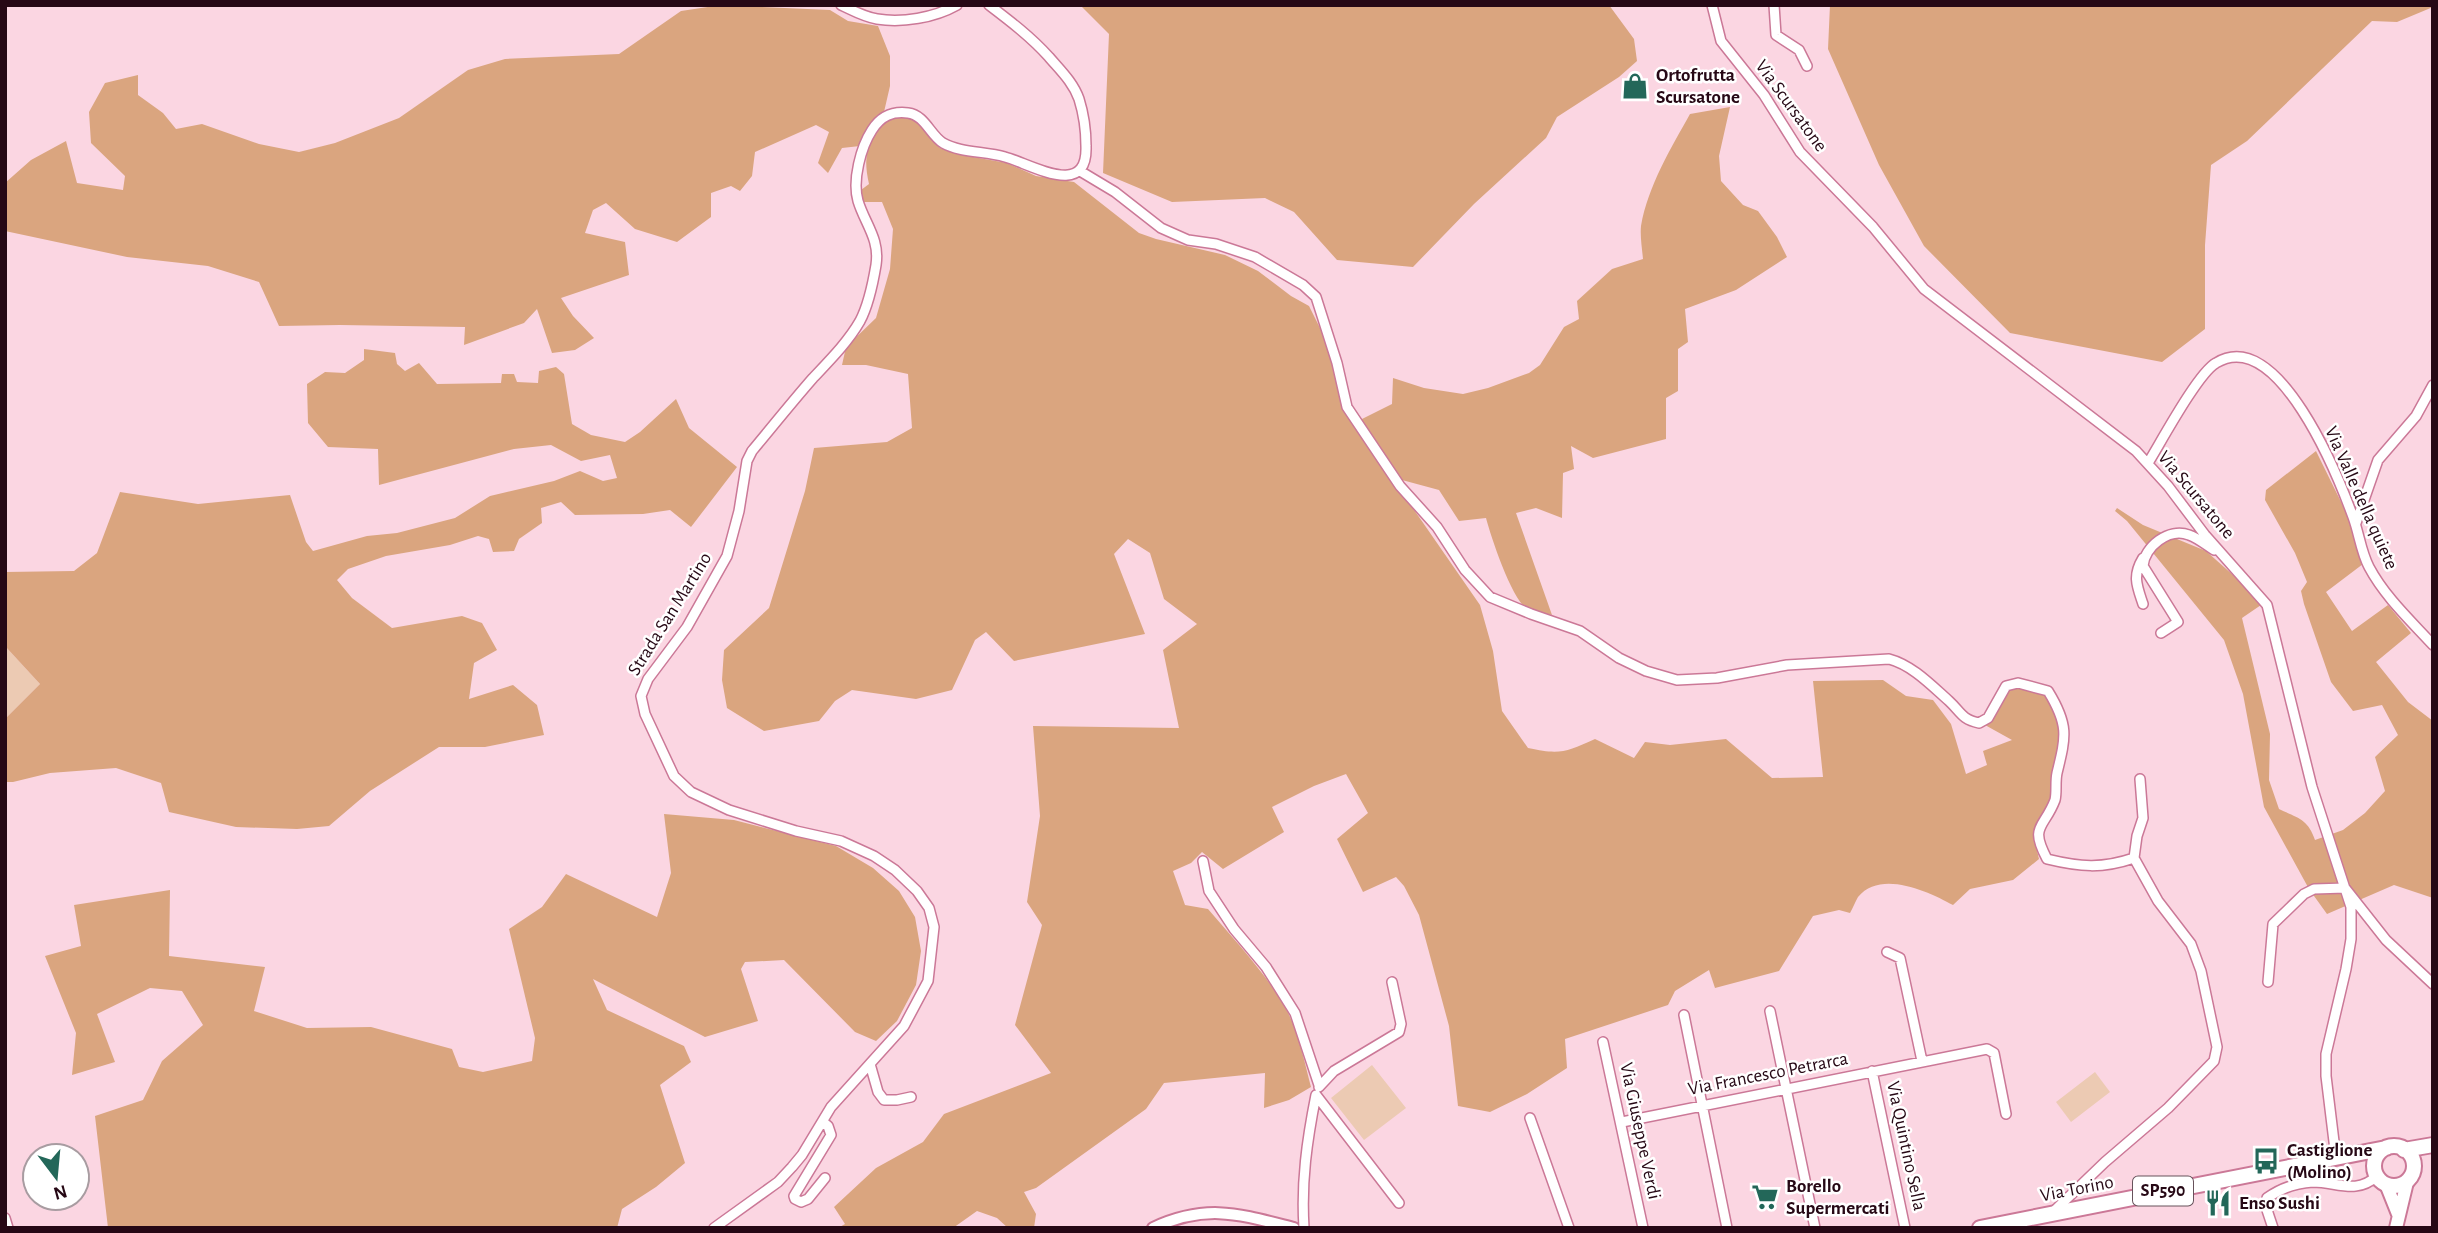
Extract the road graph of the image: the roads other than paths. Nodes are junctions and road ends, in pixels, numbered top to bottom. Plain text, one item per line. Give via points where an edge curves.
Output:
1 (841, 5) edge
2 (957, 5) edge
3 (989, 5) edge
4 (1712, 5) edge
5 (1774, 5) edge
6 (1807, 66) dead end
7 (1080, 171) junction
8 (2433, 385) edge
9 (2148, 463) junction
10 (2355, 525) junction
11 (2222, 553) junction
12 (2143, 557) junction
13 (2143, 604) dead end
14 (2161, 633) dead end
15 (2433, 645) edge
16 (2140, 779) dead end
17 (2134, 858) junction
18 (1203, 860) dead end
19 (2345, 888) junction
20 (1887, 952) dead end
21 (1392, 982) dead end
22 (2268, 982) dead end
23 (2433, 984) edge
24 (1770, 1011) dead end
25 (1684, 1015) dead end
26 (1603, 1042) dead end
27 (1922, 1061) junction
28 (870, 1063) junction
29 (1872, 1071) junction
30 (1320, 1085) junction
31 (1785, 1088) junction
32 (1316, 1095) junction
33 (911, 1097) dead end
34 (1700, 1105) junction
35 (2007, 1114) dead end
36 (1530, 1118) dead end
37 (823, 1122) junction
38 (1622, 1122) junction
39 (2386, 1149) junction
40 (2404, 1150) junction
41 (2342, 1157) junction
42 (2414, 1164) junction
43 (2379, 1174) junction
44 (825, 1178) dead end
45 (2407, 1182) junction
46 (1399, 1203) dead end
47 (2051, 1214) junction
48 (2398, 1214) junction
49 (5, 1218) edge
50 (8, 1228) edge
51 (714, 1228) edge
52 (1153, 1228) edge
53 (1294, 1228) edge
54 (1304, 1228) edge
55 (1569, 1228) edge
56 (1643, 1228) edge
57 (1727, 1228) edge
58 (1815, 1228) edge
59 (1905, 1228) edge
60 (1979, 1228) edge
61 (2273, 1228) edge
62 (2396, 1228) edge

1 - 2 street via 876,19 903,19
3 - 7 street via 1040,47 1074,88 1086,141 1085,165
4 - 9 street, Via Scursatone via 1721,41 1764,95 1800,152 1924,289
5 - 6 street via 1776,35 1799,50
7 - 17 street via 1161,228 1188,240 1255,257 1316,297 1347,407 1400,486 1490,597 1580,631 1619,658 1677,680 1787,665 1889,659 1903,663 1966,720 1979,723 1988,718 2006,686 2018,683 2048,691 2060,709 2065,733 2055,799 2038,829 2040,847 2047,859 2090,867
7 - 28 street, Strada San Martino via 1068,175 1040,170 1009,158 950,146 911,113 892,113 876,124 866,139 857,179 857,198 876,247 863,314 752,451 727,556 641,696 674,776 691,792 729,810 866,852 895,870 929,908 934,926 928,981 904,1026
8 - 10 street via 2416,416 2378,460
9 - 10 street, Via Valle della quiete via 2214,363 2229,357 2248,358 2271,371 2289,389 2328,457
9 - 11 street, Via Scursatone
10 - 15 street, Via Valle della quiete via 2378,581
11 - 12 street via 2188,534 2176,534 2157,540
11 - 19 street, Via Scursatone via 2267,605 2312,787
12 - 13 street via 2136,570
12 - 14 street via 2143,566 2178,622
16 - 17 street via 2143,818
17 - 47 street via 2158,901 2191,944 2217,1047 2214,1061
18 - 30 street via 1209,891 1295,1013
19 - 22 street via 2314,889 2273,924
19 - 23 street via 2380,933
19 - 41 street, Via Scursatone via 2351,907 2351,939 2326,1054
20 - 27 street via 1900,958
21 - 30 street via 1399,1032 1334,1071
24 - 31 street
25 - 34 street
26 - 38 street, Via Giuseppe Verdi
27 - 29 street, Via Francesco Petrarca
27 - 35 street, Via Francesco Petrarca via 1992,1050
28 - 33 street via 884,1100
28 - 37 street, Strada San Martino
29 - 31 street, Via Francesco Petrarca
29 - 59 street, Via Quintino Sella
30 - 32 street
31 - 34 street, Via Francesco Petrarca
31 - 58 street
32 - 46 street
32 - 54 street via 1304,1162
34 - 38 street, Via Francesco Petrarca
34 - 57 street
36 - 55 street
37 - 44 street via 831,1135 795,1199 808,1199
37 - 51 street, Strada San Martino via 778,1182
38 - 56 street, Via Giuseppe Verdi
39 - 40 main road, SP590
39 - 41 main road, SP590
39 - 43 main road via 2381,1152
40 - 42 main road
40 - 42 main road, SP590 via 2433,1145
41 - 43 main road, SP590
41 - 47 main road, Via Torino / SP590
42 - 45 main road, SP590
43 - 45 main road, SP590 via 2396,1186
43 - 48 main road
43 - 61 street via 2359,1187 2315,1182 2287,1185 2267,1198
45 - 48 main road
47 - 60 main road, Via Torino / SP590
48 - 62 main road
49 - 50 street
52 - 53 street via 1202,1212 1237,1214

